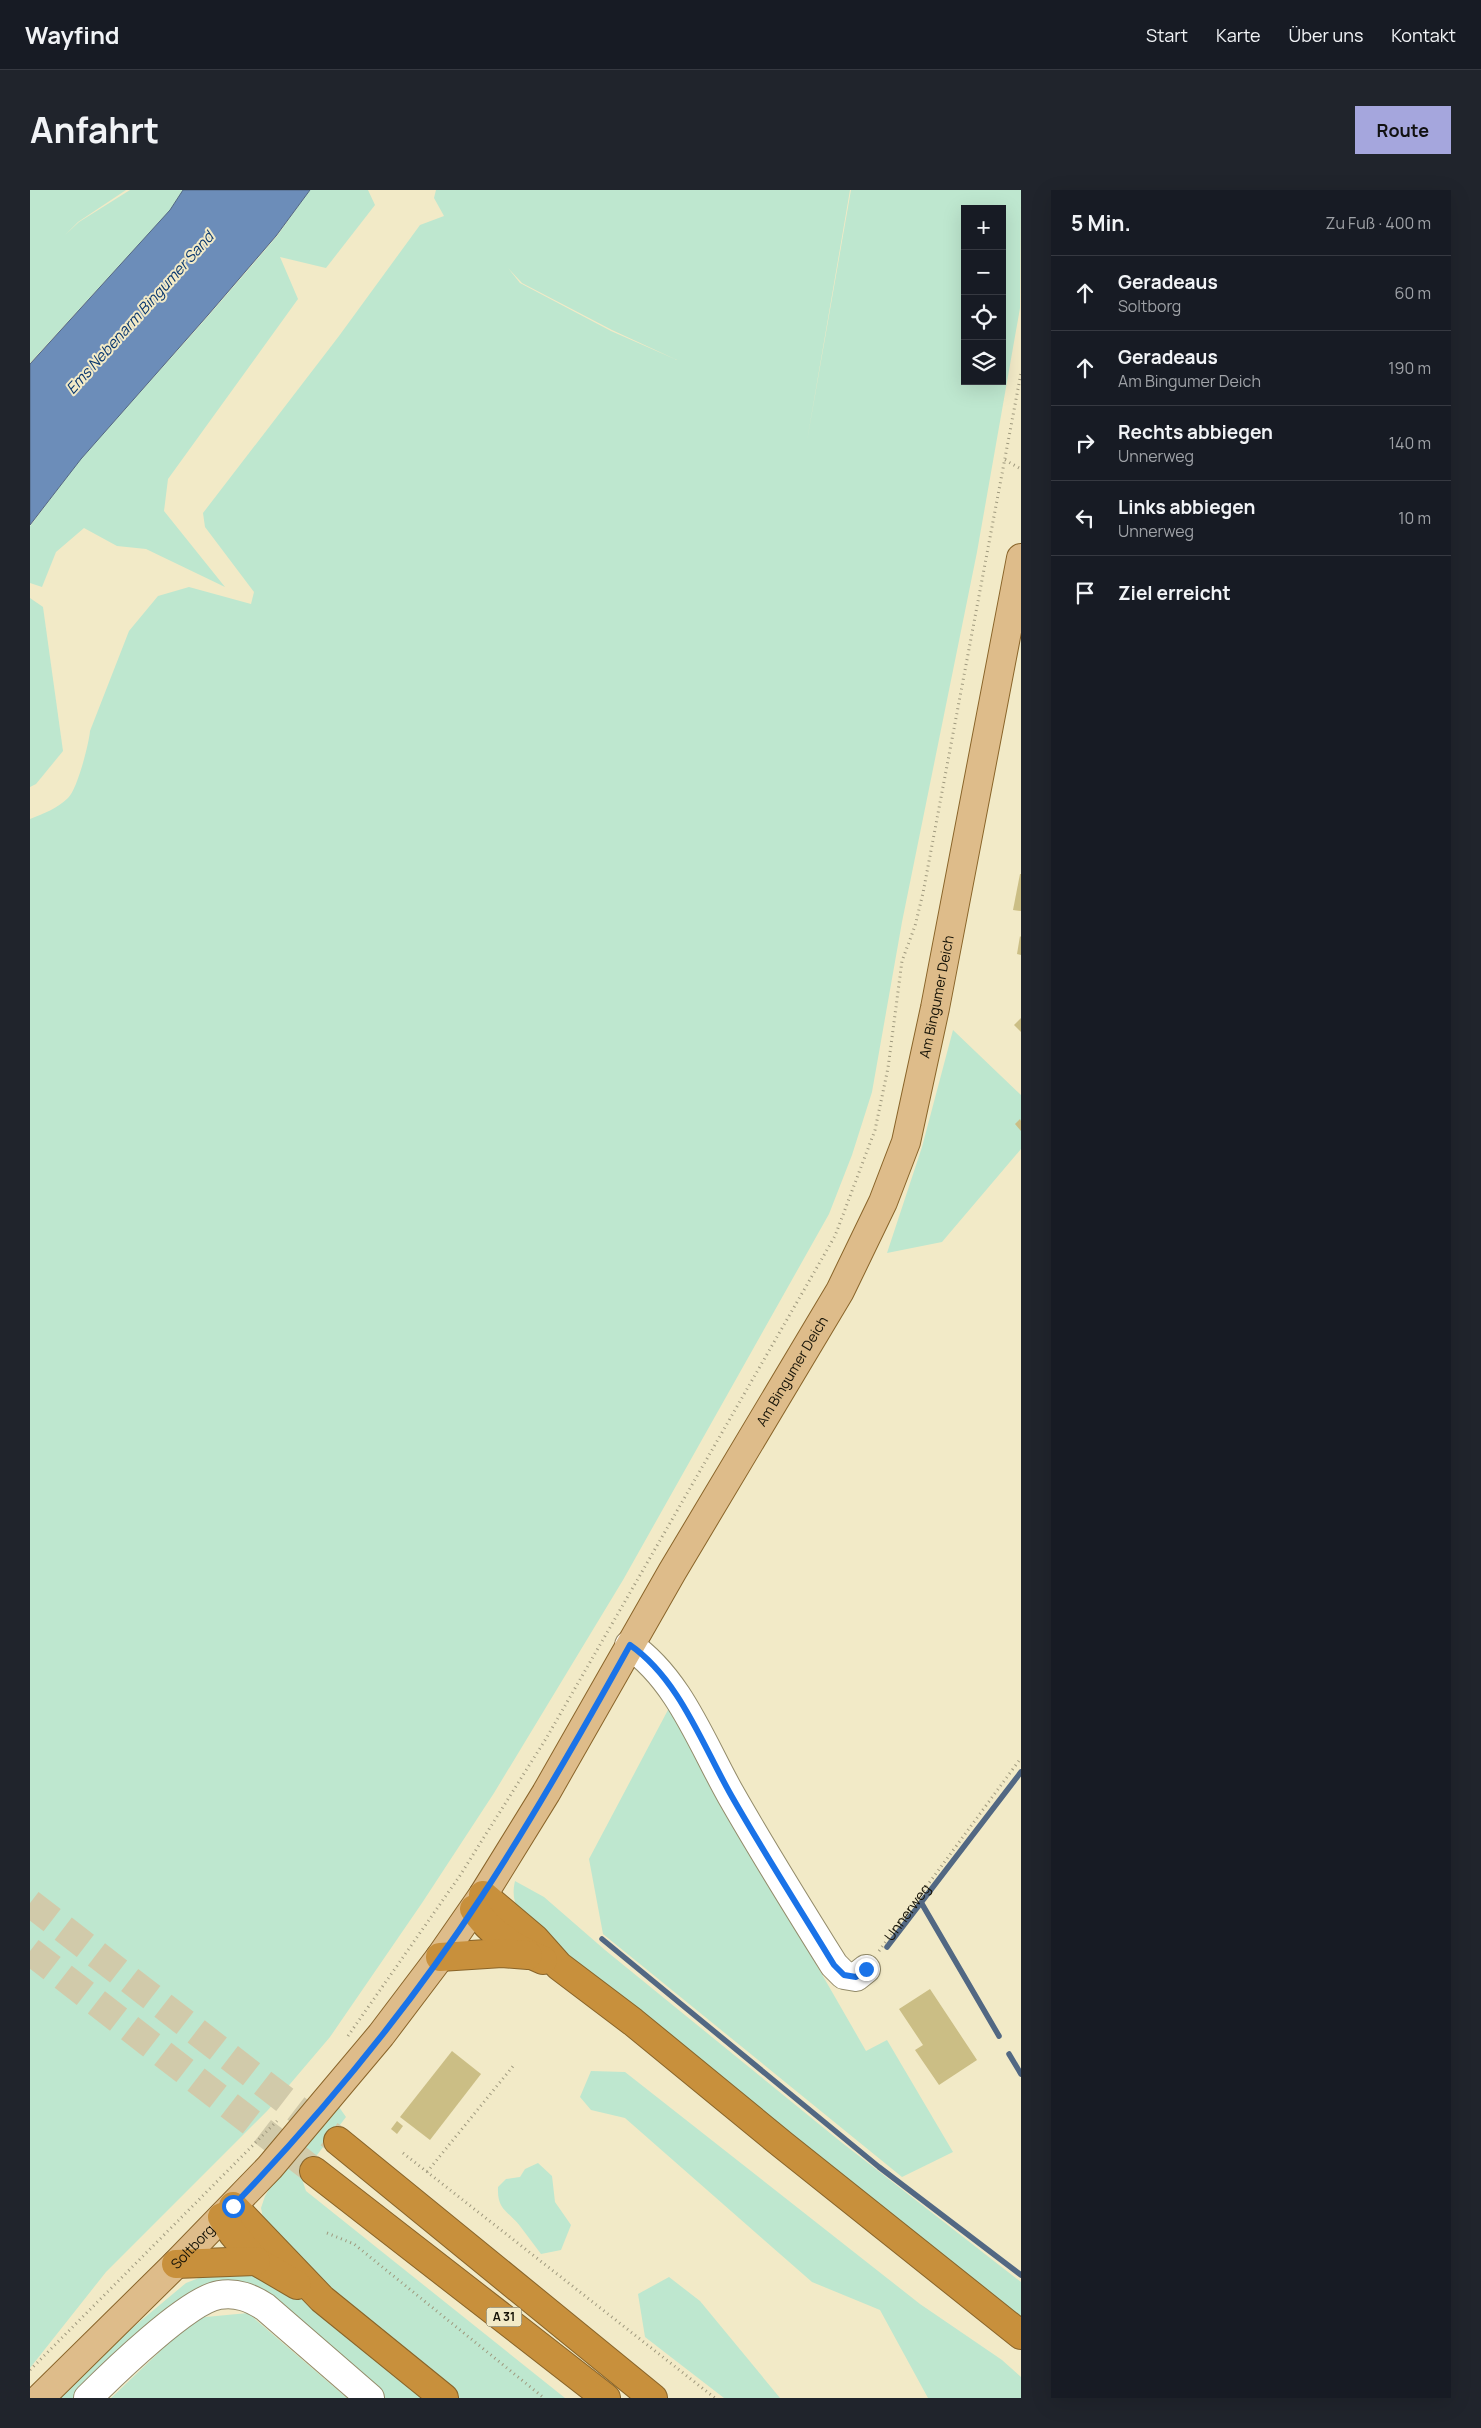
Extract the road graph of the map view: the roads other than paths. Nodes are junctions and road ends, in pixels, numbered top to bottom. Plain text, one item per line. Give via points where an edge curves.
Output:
1 (1021, 558) edge
2 (630, 1645) junction
3 (478, 1902) junction
4 (530, 1955) junction
5 (440, 1957) junction
6 (559, 1966) junction
7 (866, 1969) road end
8 (337, 2088) joint
9 (338, 2141) tunnel mouth
10 (314, 2171) tunnel mouth
11 (227, 2211) junction
12 (256, 2262) junction
13 (176, 2264) junction
14 (322, 2299) junction
15 (1021, 2335) edge
16 (40, 2398) edge
17 (88, 2398) edge
18 (370, 2398) edge
19 (444, 2398) edge
20 (606, 2398) edge
21 (653, 2398) edge

1 - 2 main road, Am Bingumer Deich via 935,1008 906,1142 883,1202 840,1291
2 - 3 main road, Am Bingumer Deich
2 - 7 lane via 653,1664 682,1704 731,1795 834,1965 844,1975 856,1977
3 - 4 highway via 493,1933
3 - 5 main road, Am Bingumer Deich
3 - 6 highway via 535,1938
4 - 5 highway via 502,1953
4 - 6 highway
5 - 8 main road, Am Bingumer Deich
6 - 15 highway
8 - 11 main road, Soltborg via 270,2167
9 - 21 highway, A 31
10 - 20 highway, A 31
11 - 12 highway
11 - 13 main road, Soltborg
11 - 14 highway
12 - 13 highway
12 - 14 highway
13 - 16 main road, Soltborg
14 - 19 highway
17 - 18 lane via 121,2365 196,2306 217,2295 233,2294 249,2297 265,2308

